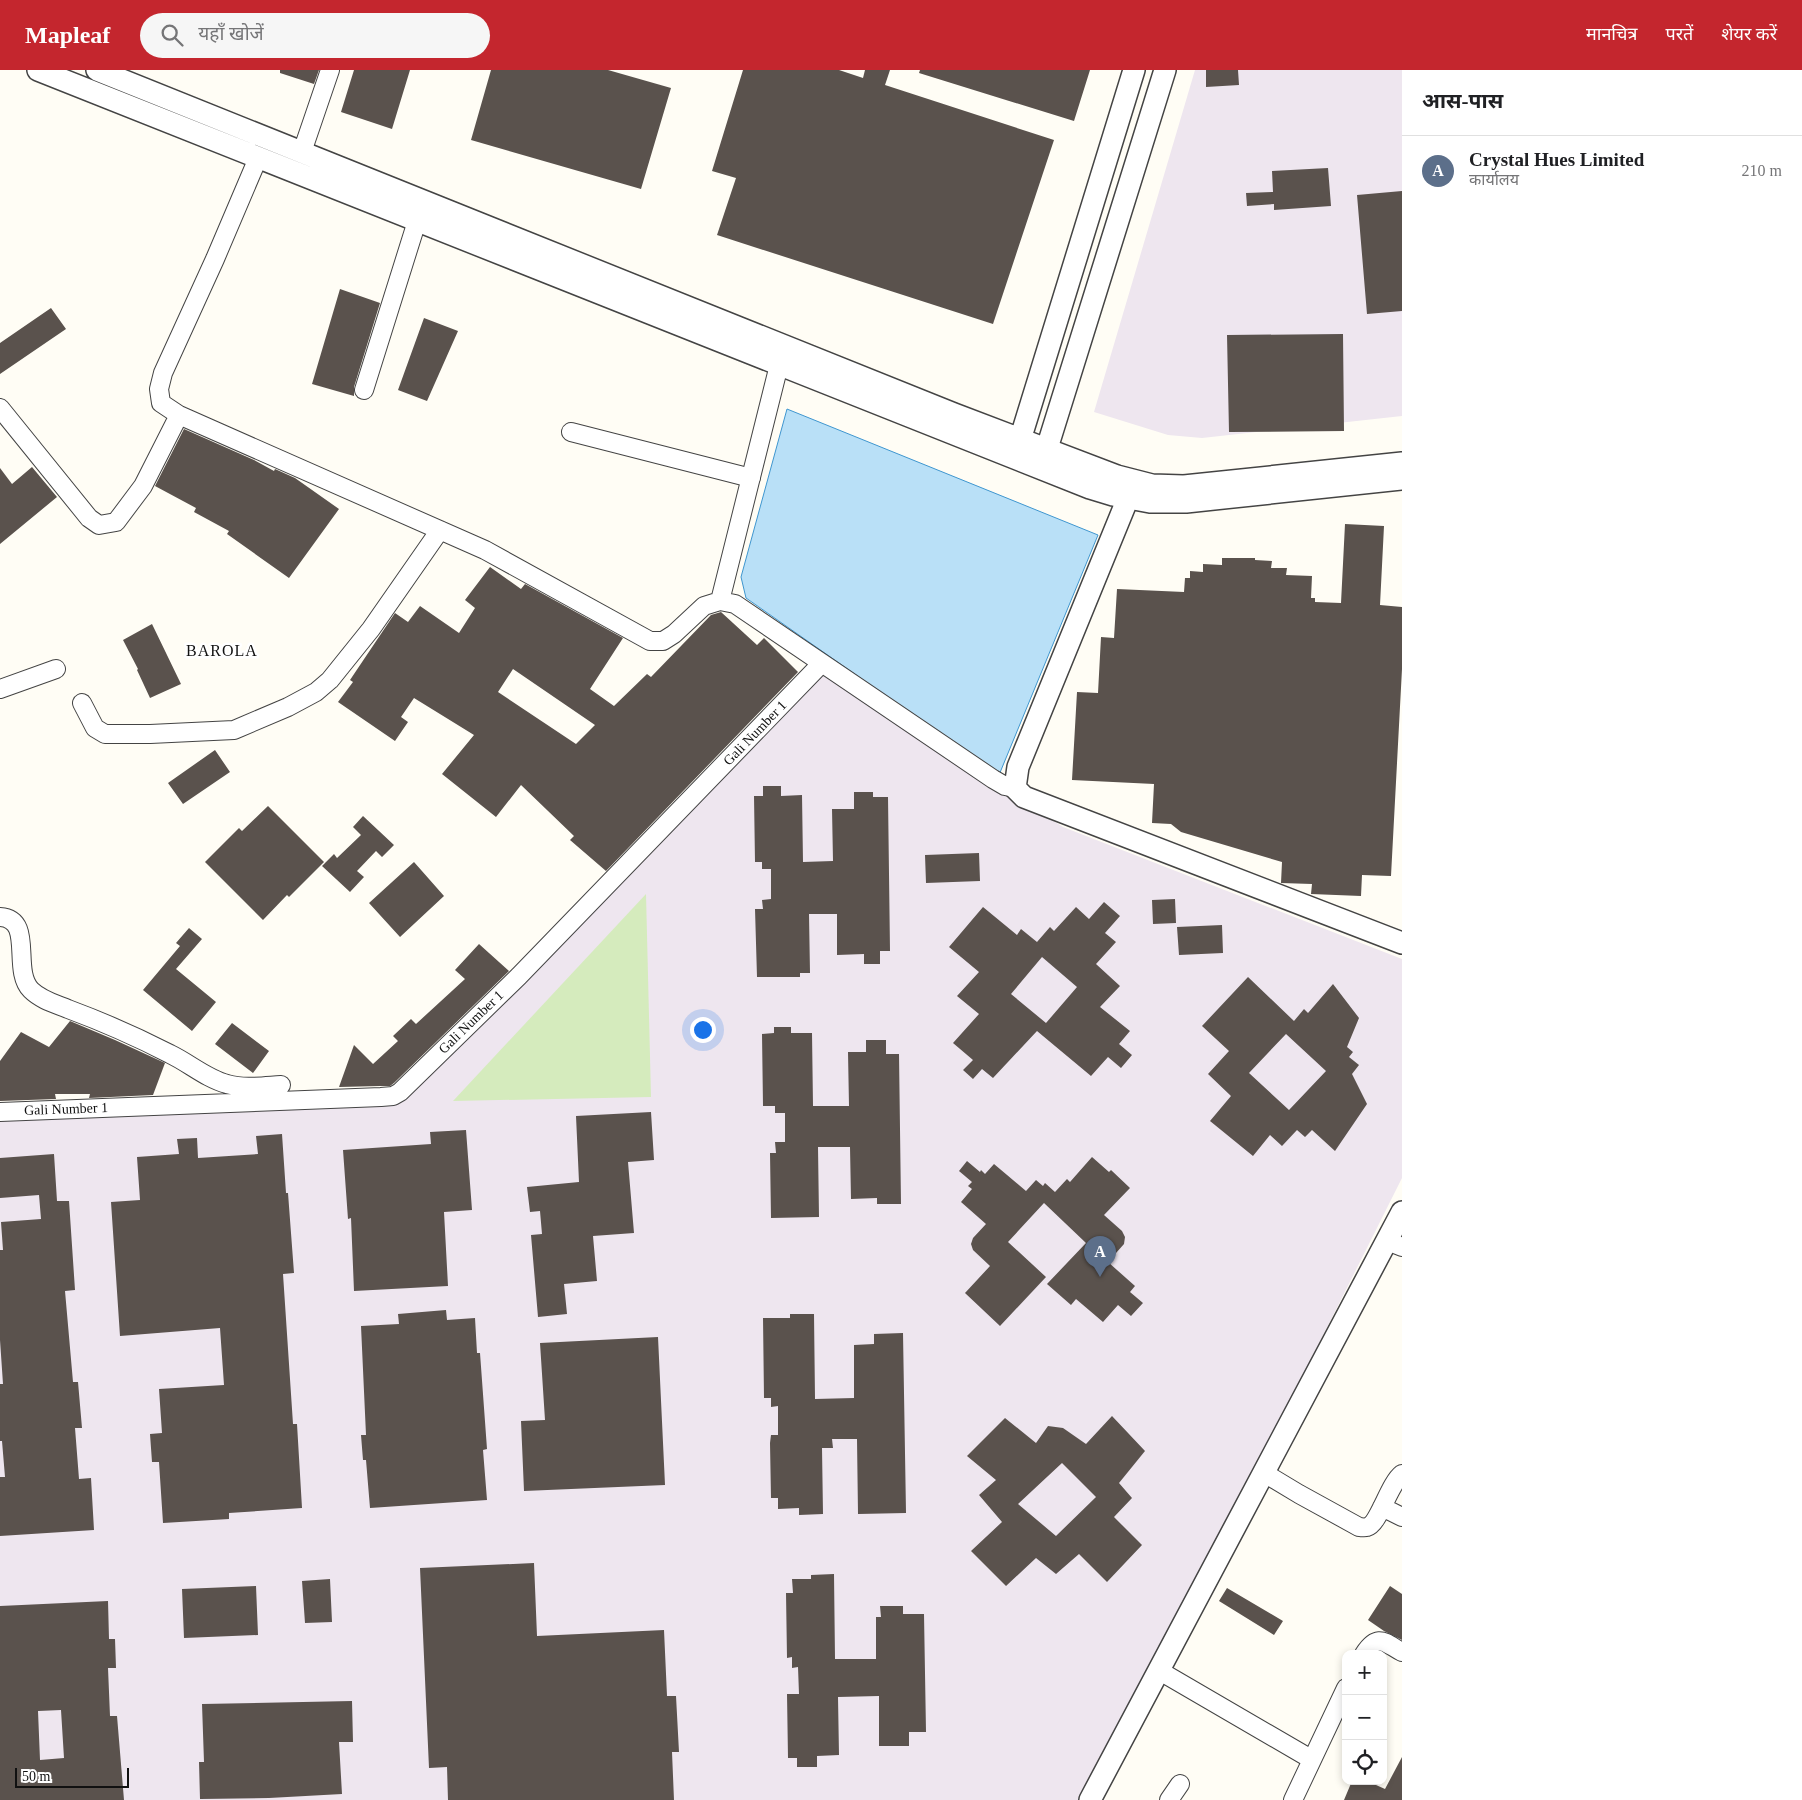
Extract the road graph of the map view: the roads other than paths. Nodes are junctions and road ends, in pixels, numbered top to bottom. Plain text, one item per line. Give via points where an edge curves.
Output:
1 (38, 70) edge
2 (97, 70) edge
3 (330, 70) edge
4 (1134, 70) edge
5 (1165, 70) edge
6 (302, 152) junction
7 (258, 158) junction
8 (417, 221) junction
9 (779, 365) junction
10 (364, 390) dead end
11 (0, 408) edge
12 (178, 415) junction
13 (570, 432) dead end
14 (1018, 449) junction
15 (1043, 459) junction
16 (1402, 463) edge
17 (751, 478) junction
18 (1402, 479) edge
19 (1128, 498) junction
20 (440, 530) junction
21 (720, 601) junction
22 (822, 664) junction
23 (56, 669) dead end
24 (0, 689) edge
25 (82, 703) dead end
26 (1015, 788) junction
27 (0, 917) edge
28 (1402, 943) edge
29 (281, 1085) dead end
30 (0, 1112) edge
31 (1402, 1212) edge
32 (1394, 1244) edge
33 (1264, 1473) junction
34 (1402, 1474) edge
35 (1382, 1507) junction
36 (1402, 1517) edge
37 (1367, 1650) edge
38 (1402, 1652) edge
39 (1158, 1670) junction
40 (1343, 1695) edge
41 (1311, 1759) junction
42 (1180, 1784) dead end
43 (1090, 1800) edge
44 (1169, 1800) edge
45 (1293, 1800) edge

1 - 7 street
2 - 6 street
3 - 6 street
4 - 14 street
5 - 15 street
6 - 14 street
7 - 8 street
7 - 12 street via 158,389 161,403
8 - 9 street
8 - 10 street
9 - 14 street
9 - 17 street
11 - 12 street via 89,518 99,525 116,522 143,486
12 - 20 street
13 - 17 street
14 - 15 street
15 - 16 street via 1152,485 1176,486
15 - 19 street via 1090,488
17 - 21 street
18 - 19 street via 1186,502
19 - 26 street via 1018,767
20 - 21 street via 485,550 650,641 663,641 704,606
20 - 25 street via 371,629 330,680 316,692 288,707 234,730 105,734 95,728
21 - 22 street via 735,604
22 - 26 street via 993,779
22 - 30 street, Gali Number 1 via 519,976 393,1096
23 - 24 street
26 - 28 street via 1033,800
27 - 29 street via 13,920 19,926 23,975 27,985 44,999 115,1027 214,1079 228,1084
31 - 32 street
32 - 33 street
33 - 35 street via 1359,1527 1367,1528 1373,1523
33 - 39 street
34 - 35 street
35 - 36 street
37 - 38 street via 1373,1642 1380,1640
39 - 41 street
39 - 43 street
40 - 41 street
41 - 45 street
42 - 44 street

